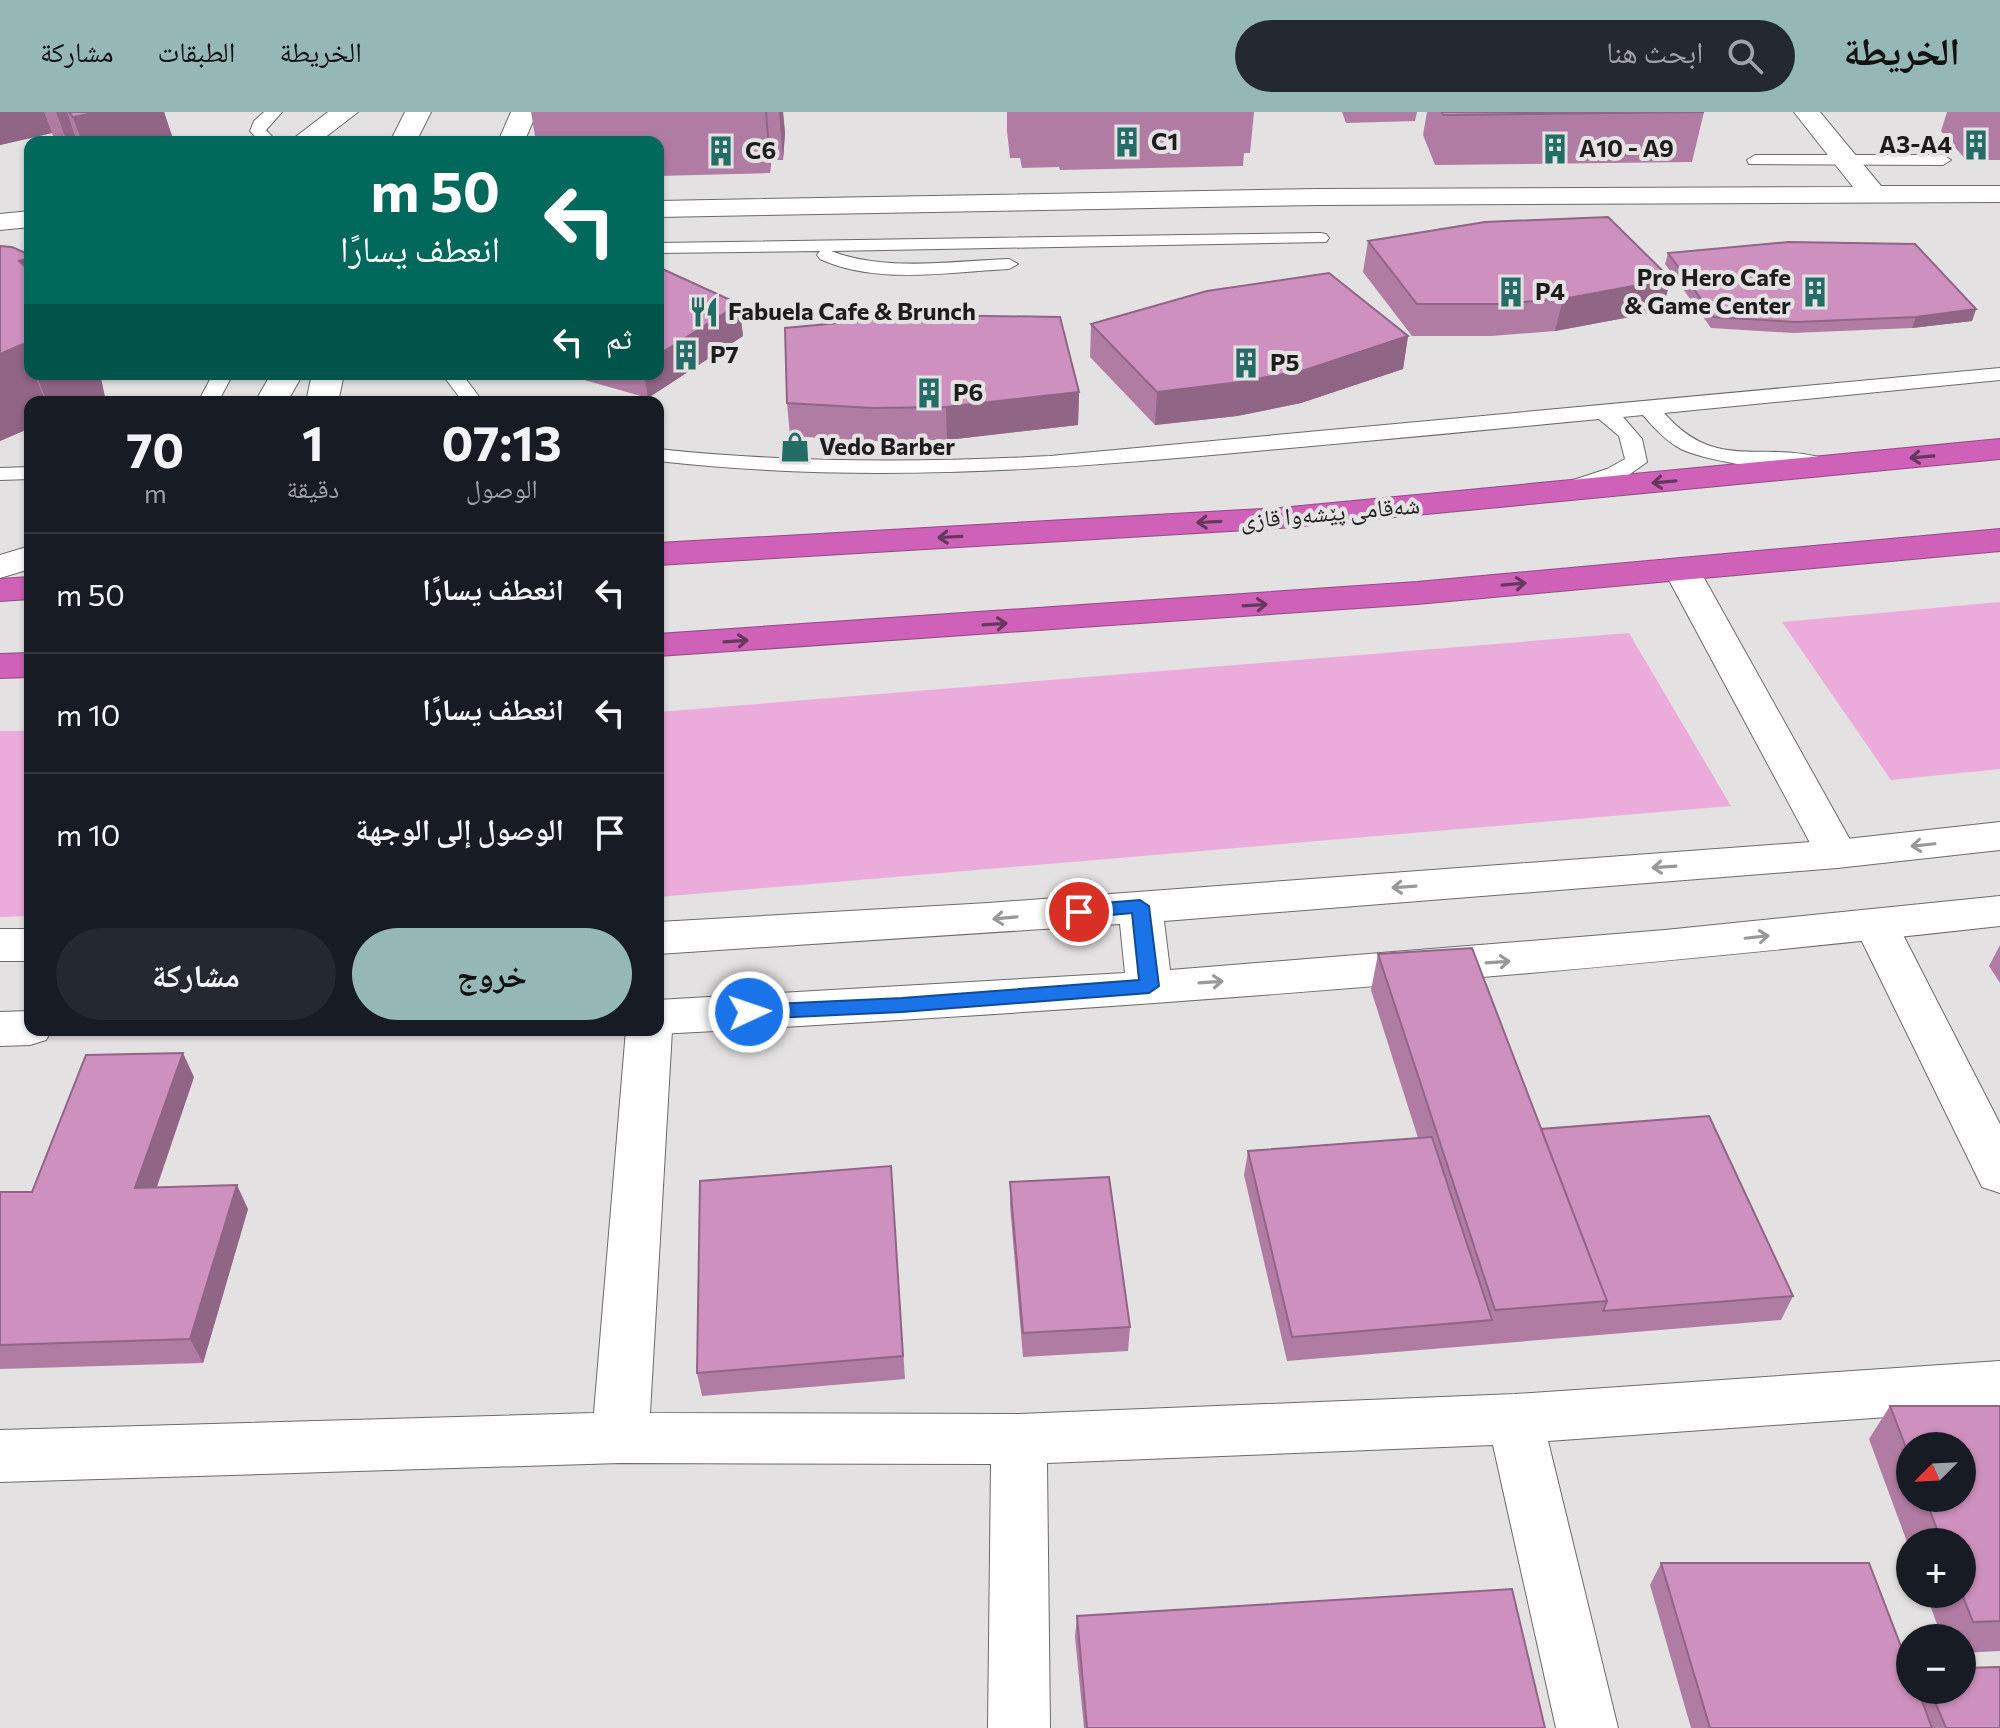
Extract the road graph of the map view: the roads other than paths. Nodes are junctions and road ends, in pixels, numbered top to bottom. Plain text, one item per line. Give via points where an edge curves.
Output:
1 (274, 112) edge
2 (345, 112) edge
3 (418, 112) edge
4 (524, 112) edge
5 (1807, 112) edge
6 (263, 136) edge
7 (311, 136) edge
8 (406, 136) edge
9 (514, 136) edge
10 (1845, 159) junction
11 (1755, 160) dead end
12 (1943, 160) dead end
13 (2000, 194) edge
14 (1874, 195) junction
15 (664, 209) edge
16 (24, 220) edge
17 (0, 222) edge
18 (1320, 238) dead end
19 (823, 247) junction
20 (664, 248) edge
21 (1009, 264) dead end
22 (2000, 374) edge
23 (1650, 410) junction
24 (1605, 414) junction
25 (2000, 449) edge
26 (664, 456) edge
27 (1848, 464) junction
28 (24, 473) edge
29 (0, 474) edge
30 (1563, 491) junction
31 (2000, 540) edge
32 (664, 554) edge
33 (24, 559) edge
34 (0, 567) edge
35 (1681, 569) junction
36 (24, 588) edge
37 (0, 590) edge
38 (664, 645) edge
39 (24, 665) edge
40 (0, 666) edge
41 (2000, 836) edge
42 (1837, 854) junction
43 (1140, 906) junction
44 (2000, 911) edge
45 (1876, 925) junction
46 (664, 938) edge
47 (0, 945) edge
48 (24, 945) edge
49 (1149, 986) junction
50 (664, 1017) edge
51 (24, 1028) edge
52 (0, 1029) edge
53 (649, 1036) edge
54 (2000, 1173) edge
55 (2000, 1385) edge
56 (1515, 1419) junction
57 (620, 1438) junction
58 (1019, 1439) junction
59 (0, 1456) edge
60 (1019, 1728) edge
61 (1587, 1728) edge

1 - 6 lane via 260,124
2 - 7 street
3 - 8 street
4 - 9 street
5 - 10 street
10 - 11 lane
10 - 12 lane
10 - 14 street
13 - 14 street
14 - 15 street via 1318,197
16 - 17 street
18 - 19 lane
19 - 20 lane
19 - 21 lane via 832,260 862,266
22 - 23 lane
23 - 24 lane
23 - 27 lane via 1692,447 1779,461
24 - 26 lane via 886,471 729,465
24 - 30 lane via 1627,427 1636,462
25 -> 27 highway, شەقامی پێشەوا قازی
27 -> 30 highway, شەقامی پێشەوا قازی
28 - 29 lane
30 -> 32 highway, شەقامی پێشەوا قازی via 1280,518
31 - 35 highway
33 - 34 street
38 -> 35 highway via 1417,593
35 - 42 street
36 - 37 highway
39 - 40 highway
41 -> 42 street
42 -> 43 street
43 -> 46 street
43 - 49 street
44 - 45 street
49 -> 45 street via 1521,960
45 - 54 street
47 - 48 street
49 - 50 street
51 - 52 street
53 - 57 street
55 - 56 street
56 - 58 street
56 - 61 street
57 - 58 street
57 - 59 street
58 - 60 street

